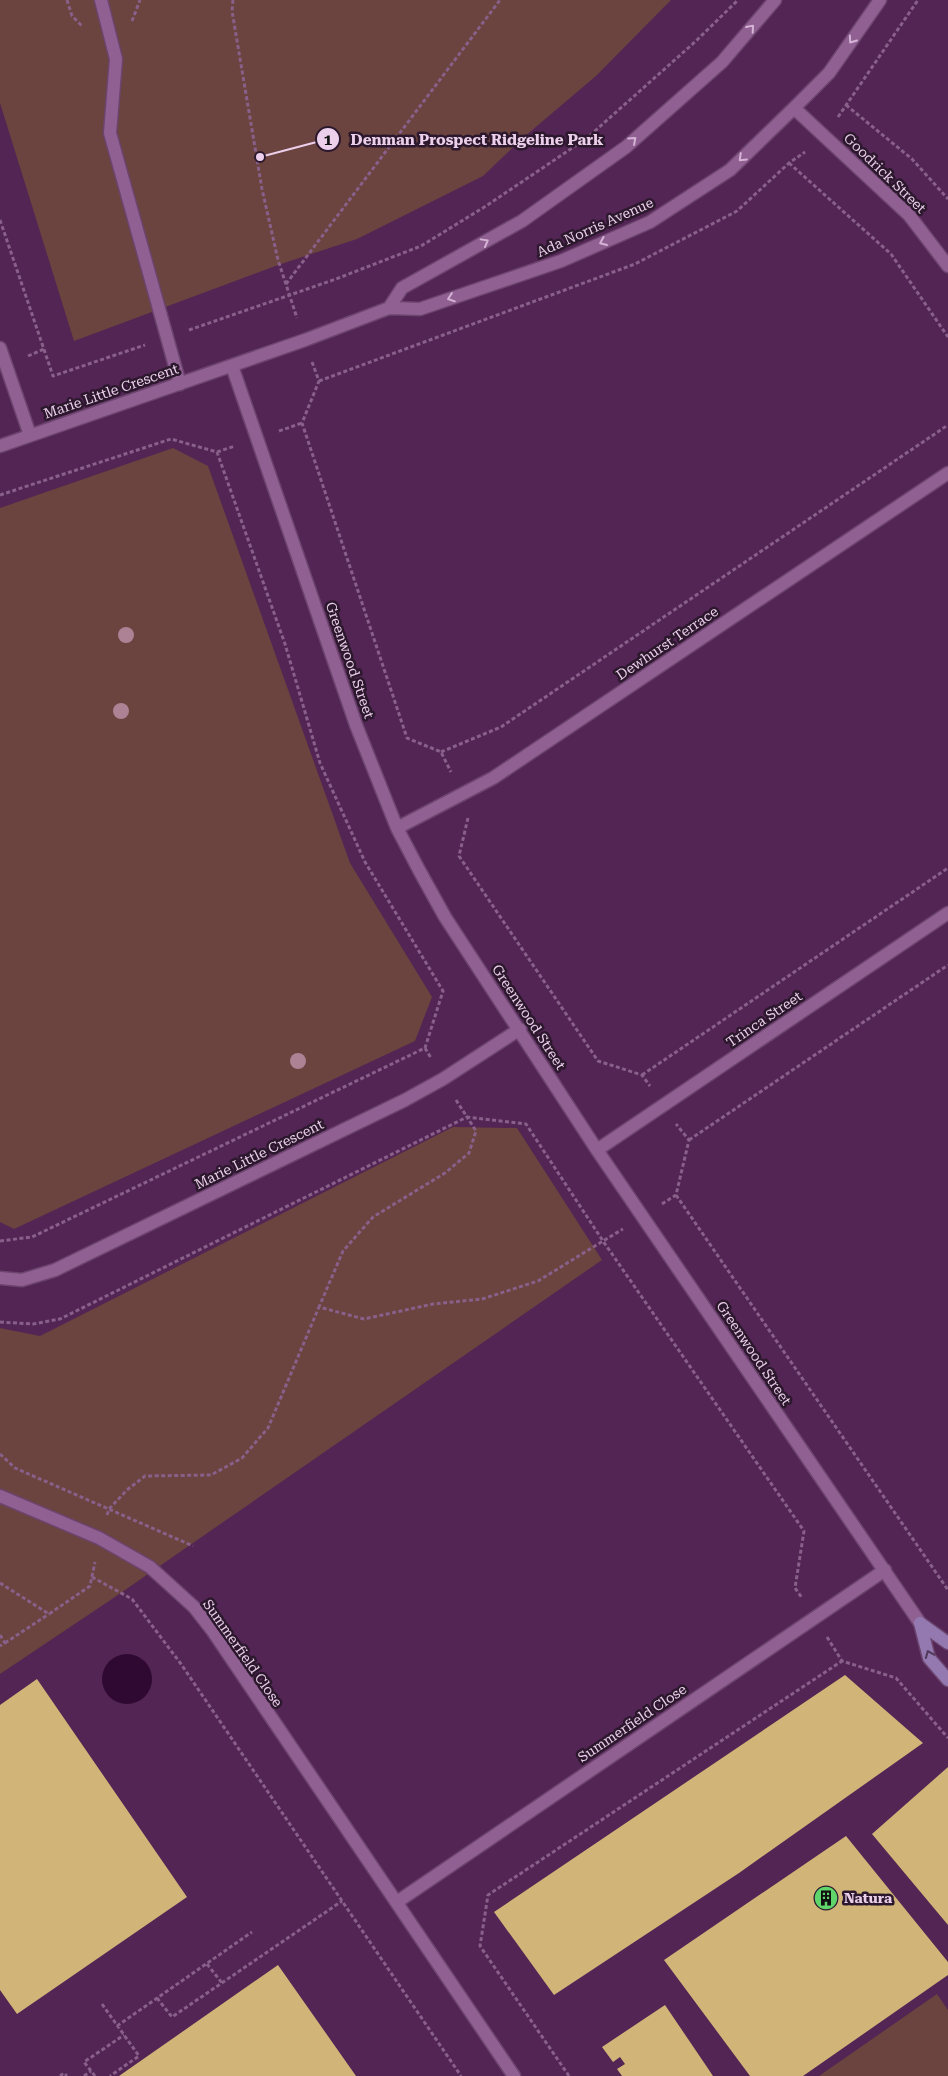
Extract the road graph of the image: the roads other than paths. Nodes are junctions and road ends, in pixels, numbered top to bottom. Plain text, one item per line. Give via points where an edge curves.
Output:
1 (101, 0) edge
2 (775, 0) edge
3 (880, 0) edge
4 (794, 108) junction
5 (948, 266) edge
6 (389, 308) junction
7 (0, 348) edge
8 (232, 366) junction
9 (180, 384) junction
10 (30, 435) junction
11 (0, 446) edge
12 (948, 473) edge
13 (397, 828) junction
14 (948, 913) edge
15 (520, 1029) junction
16 (597, 1150) junction
17 (0, 1278) edge
18 (0, 1496) edge
19 (884, 1570) junction
20 (920, 1623) junction
21 (948, 1643) edge
22 (948, 1680) edge
23 (396, 1902) junction
24 (514, 2076) edge

1 - 9 street via 116,59 110,133
6 -> 2 street via 402,288 522,221 626,147 722,62
3 -> 4 street, Ada Norris Avenue via 829,73
4 - 5 street, Goodrick Street via 909,215
4 -> 6 street, Ada Norris Avenue via 730,170 650,222 561,260 420,309
6 - 8 street, Ada Norris Avenue
7 - 10 street
8 - 9 street, Marie Little Crescent
8 - 13 street, Greenwood Street via 356,725
9 - 10 street, Marie Little Crescent
10 - 11 street, Marie Little Crescent
12 - 13 street, Dewhurst Terrace via 493,778
13 - 15 street, Greenwood Street via 445,917
14 - 16 street, Trinca Street
15 - 16 street, Greenwood Street
15 - 17 street, Marie Little Crescent via 443,1079 56,1270 22,1280
16 - 19 street, Greenwood Street
18 - 23 street, Summerfield Close via 99,1538 150,1567 194,1607
19 - 20 street, Greenwood Street
19 - 23 street, Summerfield Close
20 - 21 street, Greenwood Street
22 -> 20 street, Greenwood Street via 929,1658
23 - 24 street, Summerfield Close

